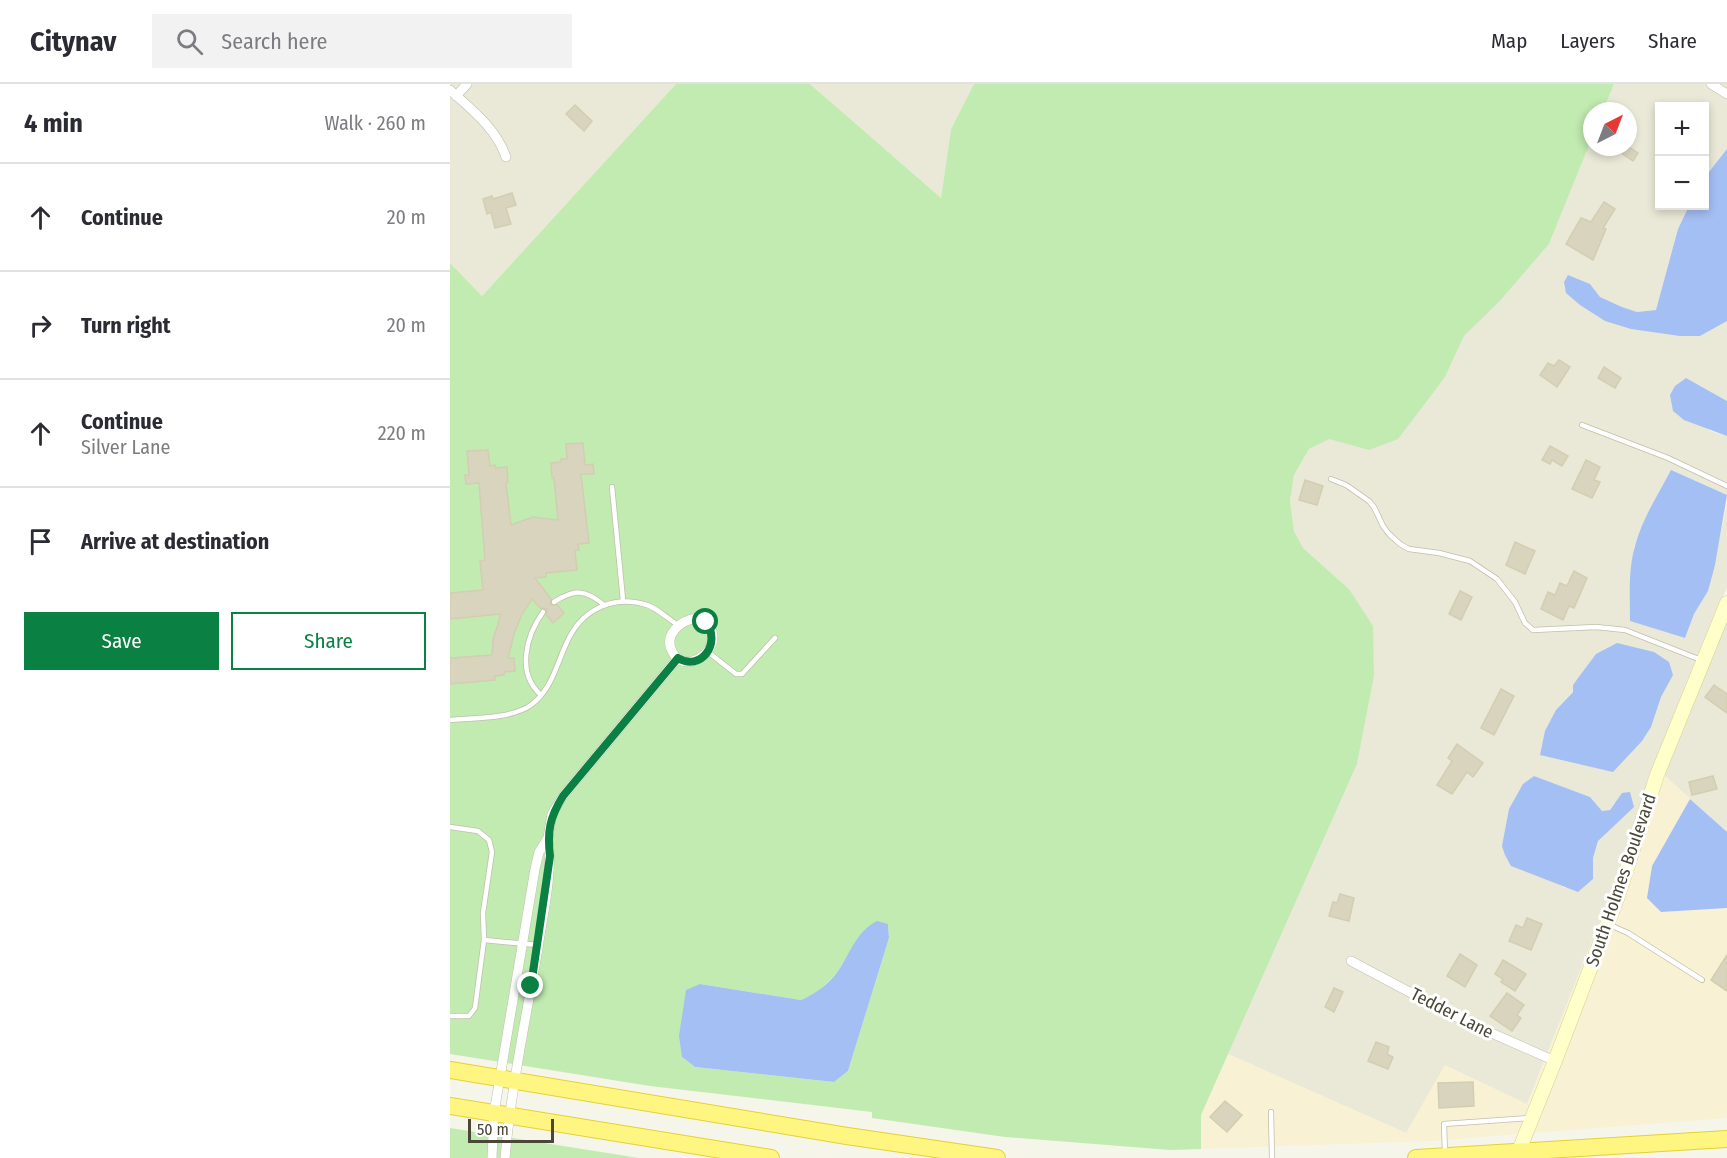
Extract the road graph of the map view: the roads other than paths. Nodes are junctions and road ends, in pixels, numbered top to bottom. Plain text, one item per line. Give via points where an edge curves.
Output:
1 (467, 84) edge
2 (1711, 84) edge
3 (453, 93) edge
4 (1727, 94) edge
5 (506, 157) dead end
6 (1582, 425) dead end
7 (1330, 479) dead end
8 (1727, 486) edge
9 (612, 487) dead end
10 (623, 600) junction
11 (554, 602) dead end
12 (1727, 603) edge
13 (604, 605) junction
14 (543, 612) dead end
15 (678, 625) junction
16 (775, 638) dead end
17 (708, 652) junction
18 (678, 658) junction
19 (1704, 661) junction
20 (541, 695) junction
21 (450, 720) edge
22 (450, 827) edge
23 (548, 838) junction
24 (1608, 924) junction
25 (484, 940) junction
26 (523, 944) junction
27 (538, 945) junction
28 (1351, 961) dead end
29 (1702, 980) dead end
30 (450, 1016) edge
31 (1555, 1061) junction
32 (450, 1070) edge
33 (508, 1080) junction
34 (450, 1106) edge
35 (1271, 1112) dead end
36 (501, 1114) junction
37 (1532, 1118) junction
38 (1727, 1139) edge
39 (1517, 1155) edge
40 (1445, 1156) junction
41 (492, 1158) edge
42 (505, 1158) edge
43 (771, 1158) edge
44 (997, 1158) edge
45 (1272, 1158) edge
46 (1416, 1158) edge

1 - 3 street
2 - 4 street
3 - 5 street via 495,134
6 - 8 lane
7 - 19 lane via 1369,501 1389,534 1409,549 1470,561 1497,579 1533,630 1625,630
9 - 10 lane
10 - 13 lane
10 - 15 lane via 649,606
11 - 13 lane via 581,592
12 - 19 main road, South Holmes Boulevard
13 - 20 lane via 584,617 570,636
14 - 20 lane via 529,639 526,666 527,678
15 - 17 street via 687,619 706,622 713,640
15 - 18 street via 670,645
16 - 17 lane via 742,674 736,674
17 - 18 street via 691,662
18 - 23 street via 563,796 552,814
19 - 24 main road, South Holmes Boulevard via 1657,775
20 - 21 lane via 516,714
22 - 25 lane via 478,831 489,840 492,852 483,913
23 - 26 street via 539,852
23 - 27 street via 550,856
24 - 29 lane
24 - 31 main road, South Holmes Boulevard
25 - 26 lane
25 - 30 lane via 475,1008 469,1016
26 - 27 lane
26 - 33 street
27 - 33 street
28 - 31 street, Tedder Lane via 1464,1021
31 - 37 main road, South Holmes Boulevard
32 - 33 highway
33 - 36 street
33 - 36 street
33 - 44 highway
34 - 36 highway
35 - 45 lane
36 - 41 street
36 - 42 street
36 - 43 highway
37 - 39 main road, South Holmes Boulevard
37 - 40 lane via 1444,1124
38 - 39 highway
39 - 40 highway
40 - 46 highway

